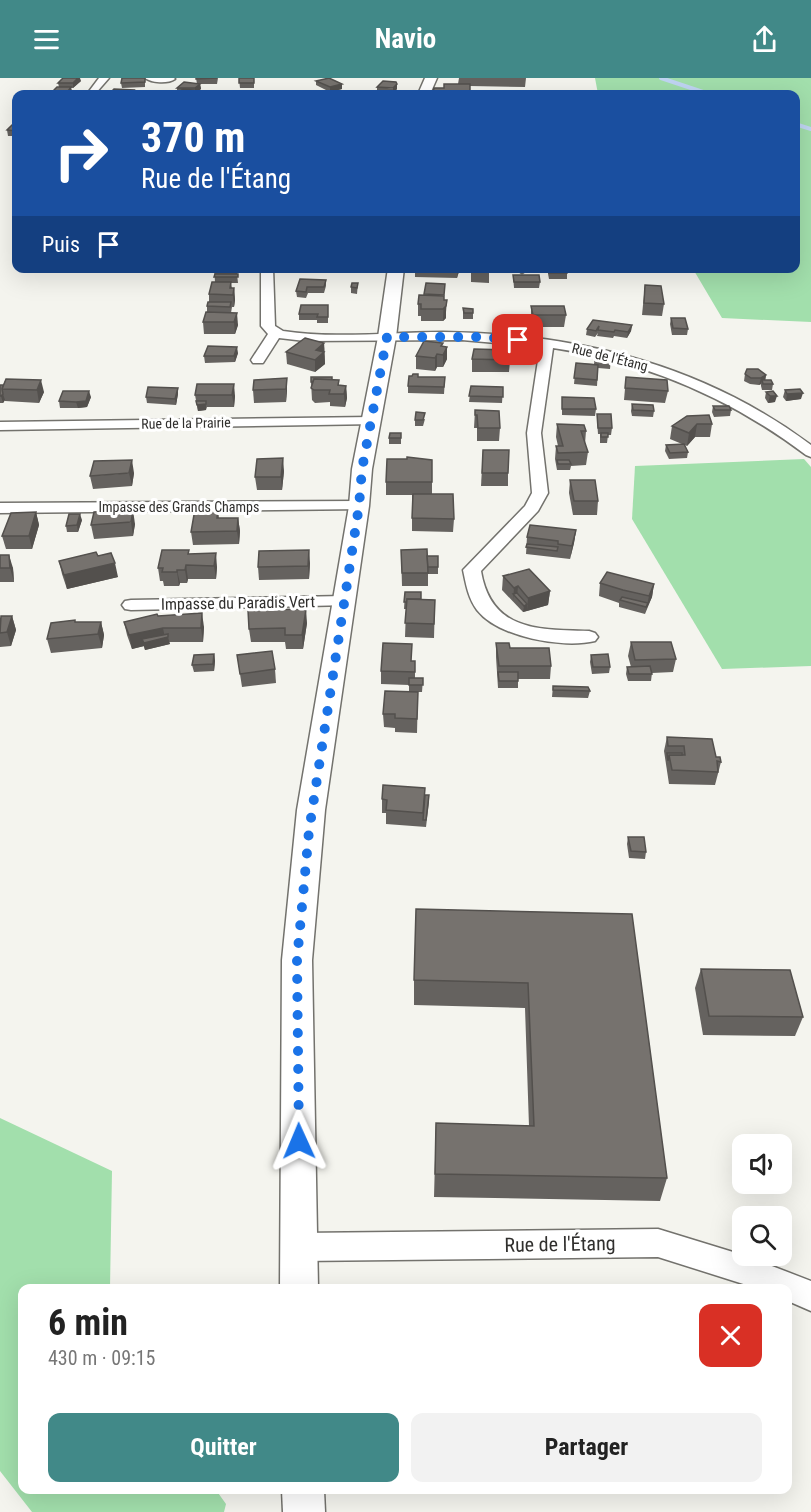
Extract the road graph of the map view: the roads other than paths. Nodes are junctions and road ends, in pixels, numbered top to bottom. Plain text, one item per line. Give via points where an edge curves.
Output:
1 (104, 78) edge
2 (150, 78) edge
3 (169, 81) edge
4 (94, 90) edge
5 (267, 273) edge
6 (395, 273) edge
7 (275, 333) junction
8 (387, 337) junction
9 (547, 344) junction
10 (258, 360) dead end
11 (372, 421) junction
12 (0, 426) edge
13 (811, 452) edge
14 (359, 506) junction
15 (0, 508) edge
16 (344, 601) junction
17 (131, 605) dead end
18 (589, 637) dead end
19 (300, 1247) junction
20 (299, 1284) edge
21 (781, 1284) edge
22 (792, 1288) edge
23 (811, 1296) edge
24 (303, 1494) edge
25 (304, 1512) edge

1 - 4 street
2 - 3 street
5 - 7 street via 268,326
6 - 8 street
7 - 8 street, Rue de l'Étang via 300,337
7 - 10 street
8 - 9 street, Rue de l'Étang via 481,337
8 - 11 street
9 - 13 street, Rue de l'Étang via 632,361 684,378 735,401
9 - 18 street via 534,434 540,493 531,508 472,570 473,585 484,606 513,628 528,633
11 - 12 street, Rue de la Prairie
11 - 14 street
14 - 15 street, Impasse des Grands Champs
14 - 16 street
16 - 17 street, Impasse du Paradis Vert
16 - 19 street via 312,810 297,960
19 - 20 street
19 - 21 street, Rue de l'Étang via 658,1243
22 - 23 street, Rue de l'Étang
24 - 25 street

